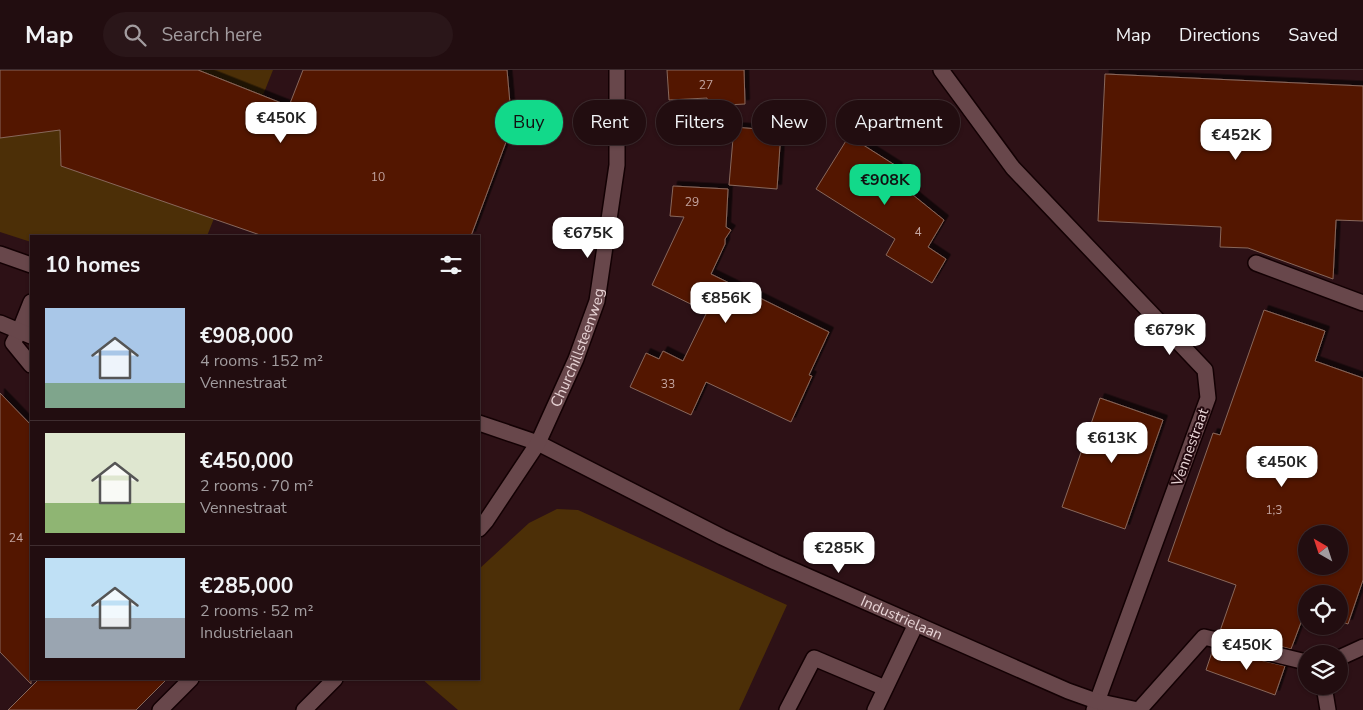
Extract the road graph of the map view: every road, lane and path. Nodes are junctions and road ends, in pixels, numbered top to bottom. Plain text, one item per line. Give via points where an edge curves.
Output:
1 (617, 70) edge
2 (941, 70) edge
3 (0, 254) edge
4 (1256, 263) dead end
5 (30, 265) edge
6 (1363, 303) edge
7 (30, 307) edge
8 (0, 323) edge
9 (25, 334) edge
10 (30, 364) edge
11 (480, 423) edge
12 (538, 444) junction
13 (480, 528) edge
14 (916, 624) junction
15 (1361, 648) edge
16 (1348, 654) edge
17 (1298, 660) edge
18 (190, 680) edge
19 (335, 680) edge
20 (885, 688) junction
21 (1326, 695) edge
22 (1095, 706) edge
23 (160, 710) edge
24 (304, 710) edge
25 (787, 710) edge
26 (875, 710) edge
27 (1139, 710) edge
28 (1328, 710) edge

1 - 12 street, Churchillsteenweg via 617,165 597,301 576,359
2 - 22 street, Vennestraat via 1012,168 1204,370 1208,398
3 - 5 street
4 - 6 street
7 - 9 street
8 - 9 street
9 - 10 street via 13,343
11 - 12 street
12 - 13 street, Churchillsteenweg
12 - 14 street, Industrielaan via 722,537
14 - 20 street
14 - 22 street, Industrielaan
15 - 16 street
17 - 27 street via 1204,637
18 - 23 street
19 - 24 street
20 - 25 street via 814,658
20 - 26 street
21 - 28 street
22 - 27 street, Industrielaan

